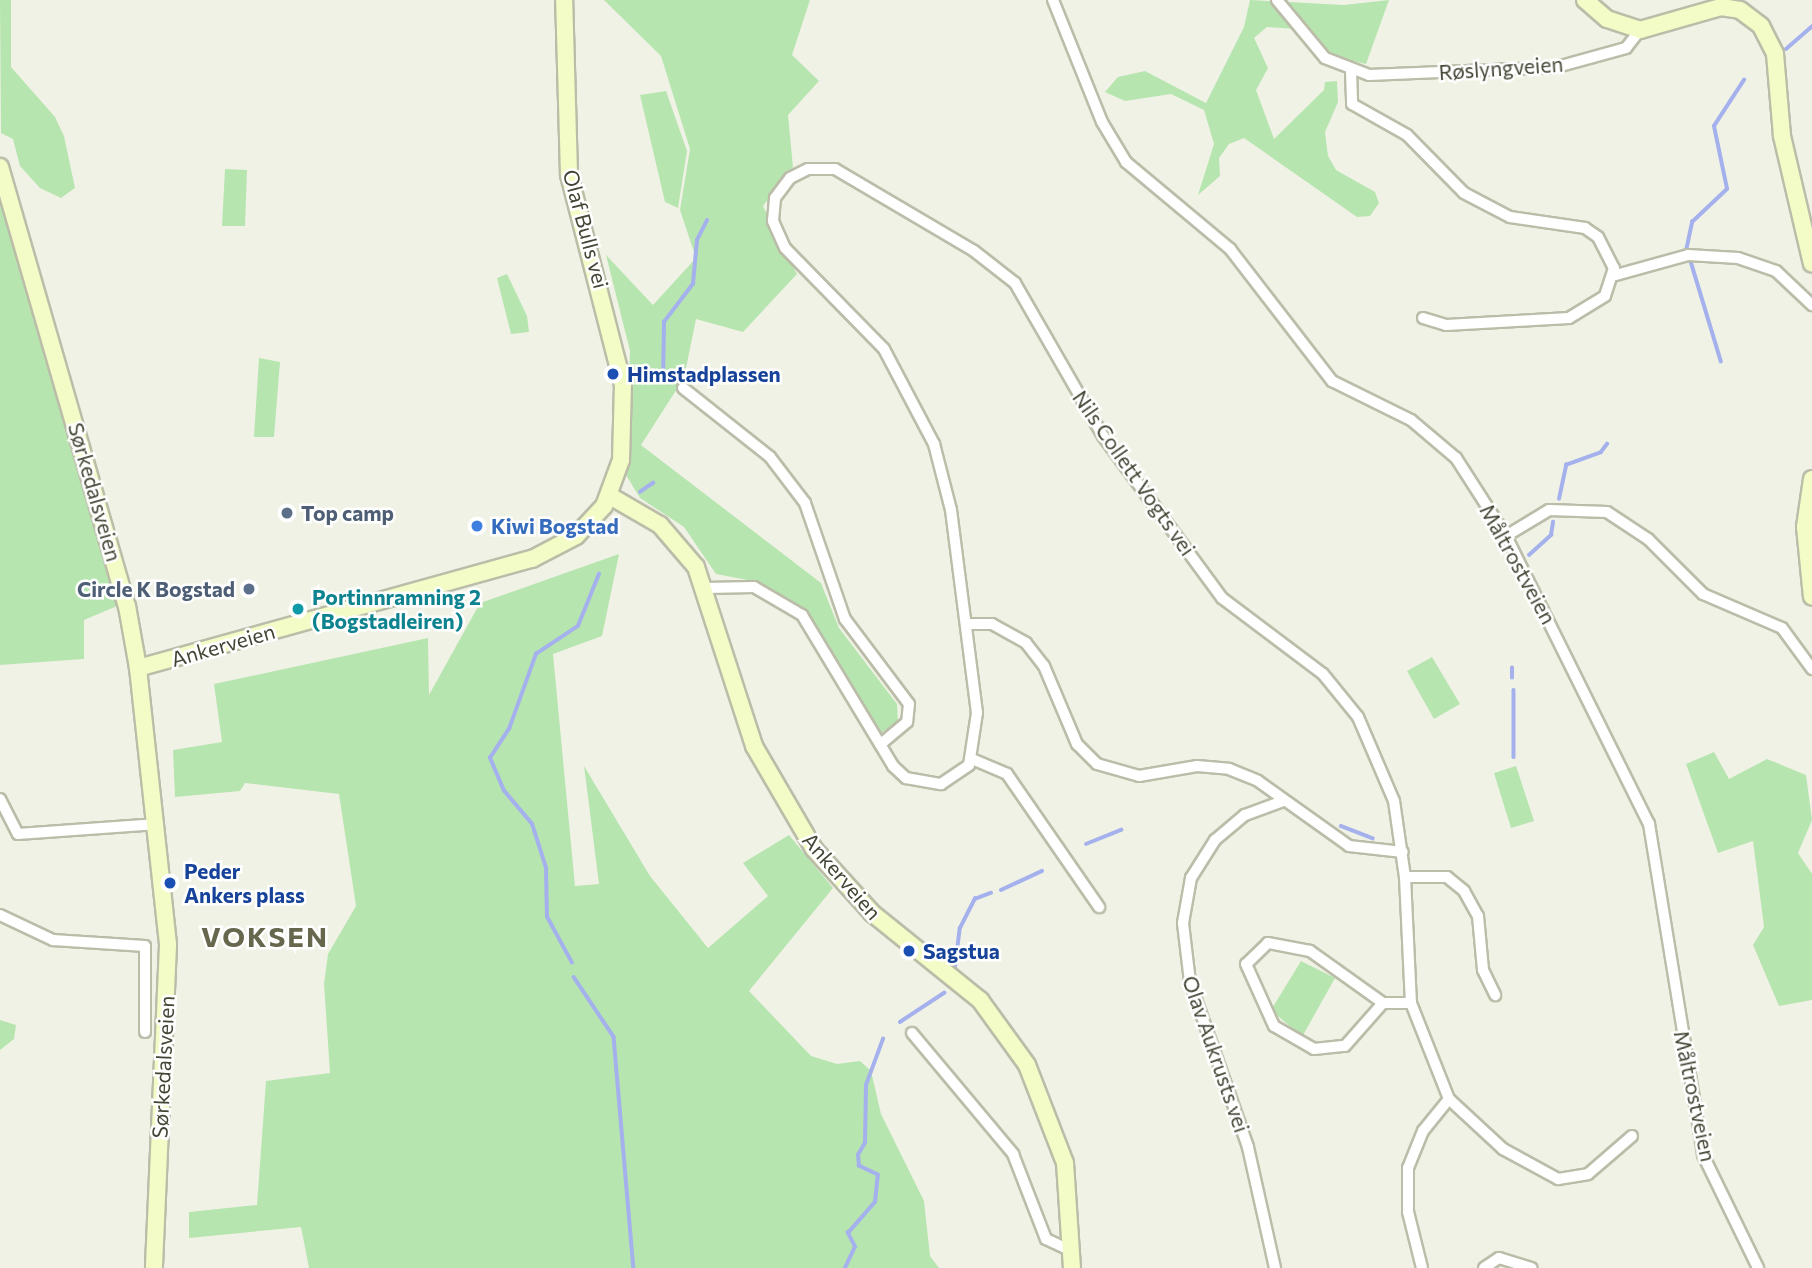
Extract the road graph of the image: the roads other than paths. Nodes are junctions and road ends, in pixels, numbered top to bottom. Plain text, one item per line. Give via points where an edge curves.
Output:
1 (564, 0) edge
2 (1053, 0) edge
3 (1277, 0) edge
4 (1586, 0) edge
5 (1640, 30) junction
6 (1351, 71) junction
7 (0, 167) edge
8 (1812, 264) edge
9 (1616, 275) junction
10 (1812, 305) edge
11 (1423, 318) dead end
12 (683, 388) dead end
13 (1812, 479) edge
14 (610, 496) junction
15 (1506, 536) junction
16 (706, 588) junction
17 (1812, 597) edge
18 (966, 624) junction
19 (138, 667) junction
20 (1812, 669) edge
21 (880, 745) junction
22 (972, 759) junction
23 (0, 799) edge
24 (1283, 801) junction
25 (158, 824) junction
26 (1403, 852) junction
27 (1405, 877) junction
28 (1099, 907) dead end
29 (0, 915) edge
30 (1496, 995) dead end
31 (1383, 1003) junction
32 (1411, 1003) junction
33 (145, 1032) dead end
34 (912, 1033) dead end
35 (1450, 1099) junction
36 (1632, 1136) dead end
37 (1072, 1251) junction
38 (154, 1268) edge
39 (1072, 1268) edge
40 (1275, 1268) edge
41 (1422, 1268) edge
42 (1484, 1268) edge
43 (1531, 1268) edge
44 (1758, 1268) edge

1 - 14 main road, Olaf Bulls vei via 569,174 617,343 624,414
2 - 15 street, Måltrostveien via 1102,122 1131,167 1230,249 1332,381 1411,420 1456,458
3 - 6 street via 1315,49
4 - 5 main road via 1607,19
5 - 6 street, Røslyngveien via 1626,48 1557,66
5 - 8 main road via 1721,7 1740,10 1761,26 1774,50 1782,136
6 - 9 street via 1352,104 1407,135 1464,193 1510,216 1594,232
7 - 19 main road, Sørkedalsveien via 127,606
9 - 10 street via 1688,256 1738,258 1776,271
9 - 11 street via 1599,302 1569,318 1446,325
12 - 21 street via 770,457 801,496 845,619 909,704 907,722
13 - 17 main road via 1805,527
14 - 16 main road, Ankerveien via 672,535
14 - 19 main road, Ankerveien via 576,536 532,559
15 - 20 street via 1549,510 1607,512 1648,540 1703,594 1782,628
15 - 44 street, Måltrostveien via 1649,824 1703,1155
16 - 21 street via 754,587 795,609
16 - 37 main road, Ankerveien via 746,727 801,831 872,913 975,995 1027,1065 1062,1150
18 - 22 street, Nils Collett Vogts vei via 978,724
18 - 24 street via 992,624 1026,643 1044,666 1077,744 1097,764 1139,776 1219,767 1258,781
18 - 26 street, Nils Collett Vogts vei via 947,492 917,403 870,331 785,248 775,230 775,198 790,178 808,169 852,177 974,251 1015,283 1092,419 1216,590 1243,618 1323,674 1358,717 1388,781
19 - 25 main road, Sørkedalsveien
21 - 22 street via 899,772 923,784 954,779
22 - 28 street via 1007,774
23 - 25 street via 18,834
24 - 26 street via 1349,846
24 - 40 street, Olav Aukrusts vei via 1233,822 1215,840 1191,878 1183,923 1190,982 1248,1147
25 - 38 main road, Sørkedalsveien via 168,959
26 - 27 street, Nils Collett Vogts vei
27 - 30 street via 1447,877 1464,891 1478,916 1483,970
27 - 32 street, Nils Collett Vogts vei
29 - 33 street, Sørkedalsveien via 53,940 145,946
31 - 31 street via 1345,1046 1314,1049 1274,1026 1246,964 1268,943 1310,951
31 - 32 street
32 - 35 street, Nils Collett Vogts vei
34 - 37 street via 1013,1154 1046,1239
35 - 36 street, Nils Collett Vogts vei via 1503,1149 1558,1179 1588,1174
35 - 41 street via 1423,1130 1408,1168 1408,1212
37 - 39 main road, Ankerveien
42 - 43 street via 1499,1258

